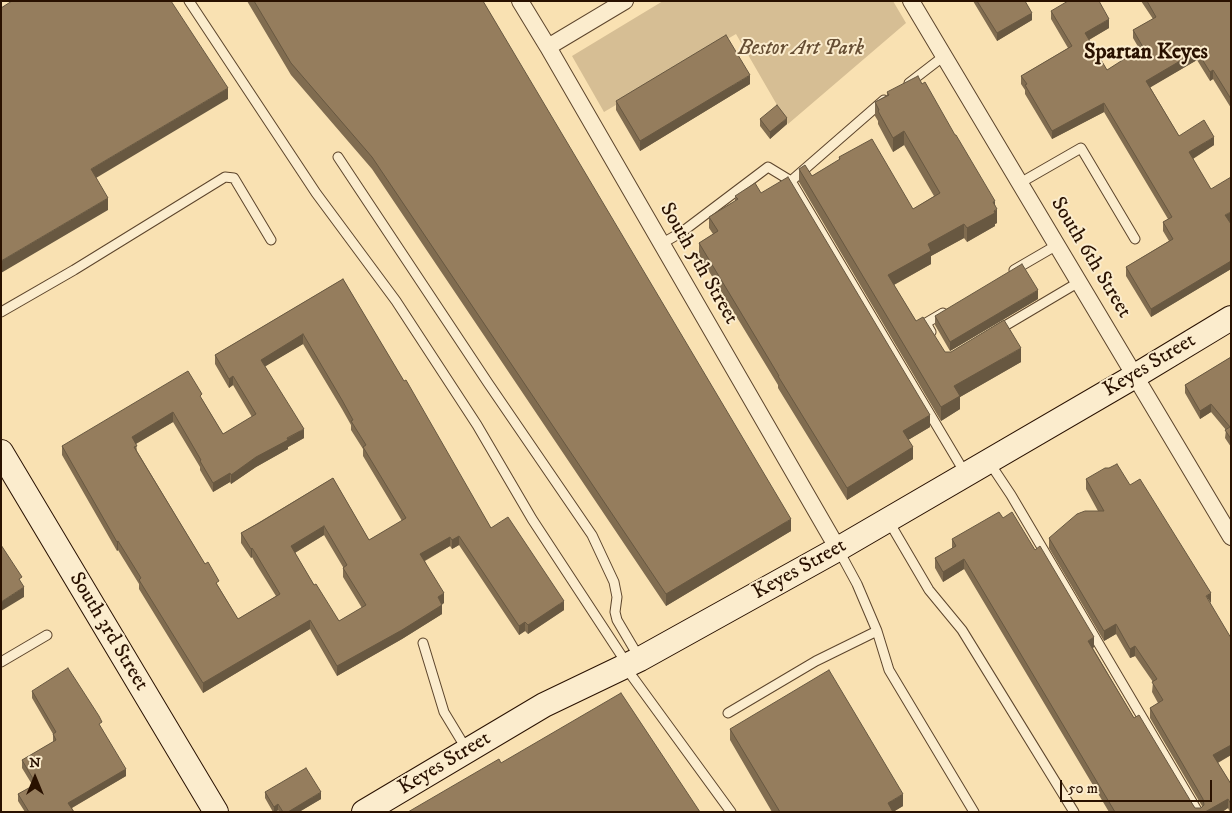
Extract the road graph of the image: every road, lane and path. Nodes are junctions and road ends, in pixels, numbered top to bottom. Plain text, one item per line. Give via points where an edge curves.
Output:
1 (189, 1) edge
2 (520, 1) edge
3 (625, 1) edge
4 (911, 1) edge
5 (548, 46) junction
6 (944, 56) junction
7 (338, 157) dead end
8 (791, 181) junction
9 (1020, 183) junction
10 (1135, 239) dead end
11 (271, 240) dead end
12 (661, 244) junction
13 (1057, 245) junction
14 (1008, 274) edge
15 (1079, 282) junction
16 (951, 309) edge
17 (1, 312) edge
18 (1231, 318) edge
19 (989, 336) edge
20 (935, 338) edge
21 (1135, 376) junction
22 (989, 461) junction
23 (7, 466) edge
24 (966, 474) junction
25 (888, 520) junction
26 (1231, 537) edge
27 (838, 549) junction
28 (877, 631) junction
29 (47, 635) dead end
30 (423, 643) dead end
31 (1, 662) edge
32 (630, 663) junction
33 (728, 713) dead end
34 (468, 750) junction
35 (216, 812) edge
36 (364, 812) edge
37 (731, 812) edge
38 (974, 812) edge
39 (1074, 812) edge
40 (1198, 812) edge

1 - 32 lane via 316,193 402,310 477,425 532,518
2 - 5 street, South 5th Street
3 - 5 street
4 - 6 street, South 6th Street
5 - 12 street, South 5th Street
6 - 8 lane via 879,104
6 - 9 street, South 6th Street
7 - 32 lane via 592,535 614,582 615,612
8 - 12 lane via 768,167 682,232
8 - 24 lane
9 - 10 lane via 1081,148
9 - 13 street, South 6th Street
11 - 17 lane via 234,178 225,177
12 - 27 street, South 5th Street
13 - 14 lane
13 - 15 street, South 6th Street
15 - 19 lane
15 - 21 street, South 6th Street
16 - 20 lane via 926,323
18 - 21 main road, Keyes Street
21 - 22 main road, Keyes Street
21 - 26 street, South 6th Street
22 - 24 main road, Keyes Street
22 - 40 lane
23 - 35 main road, South 3rd Street
24 - 25 main road, Keyes Street
25 - 27 main road, Keyes Street
25 - 39 lane via 929,590 962,630
27 - 28 lane
27 - 32 main road, Keyes Street
28 - 33 lane
28 - 38 lane via 889,670
29 - 31 lane
30 - 34 lane via 444,712
32 - 34 main road, Keyes Street via 544,704
32 - 37 lane
34 - 36 main road, Keyes Street

